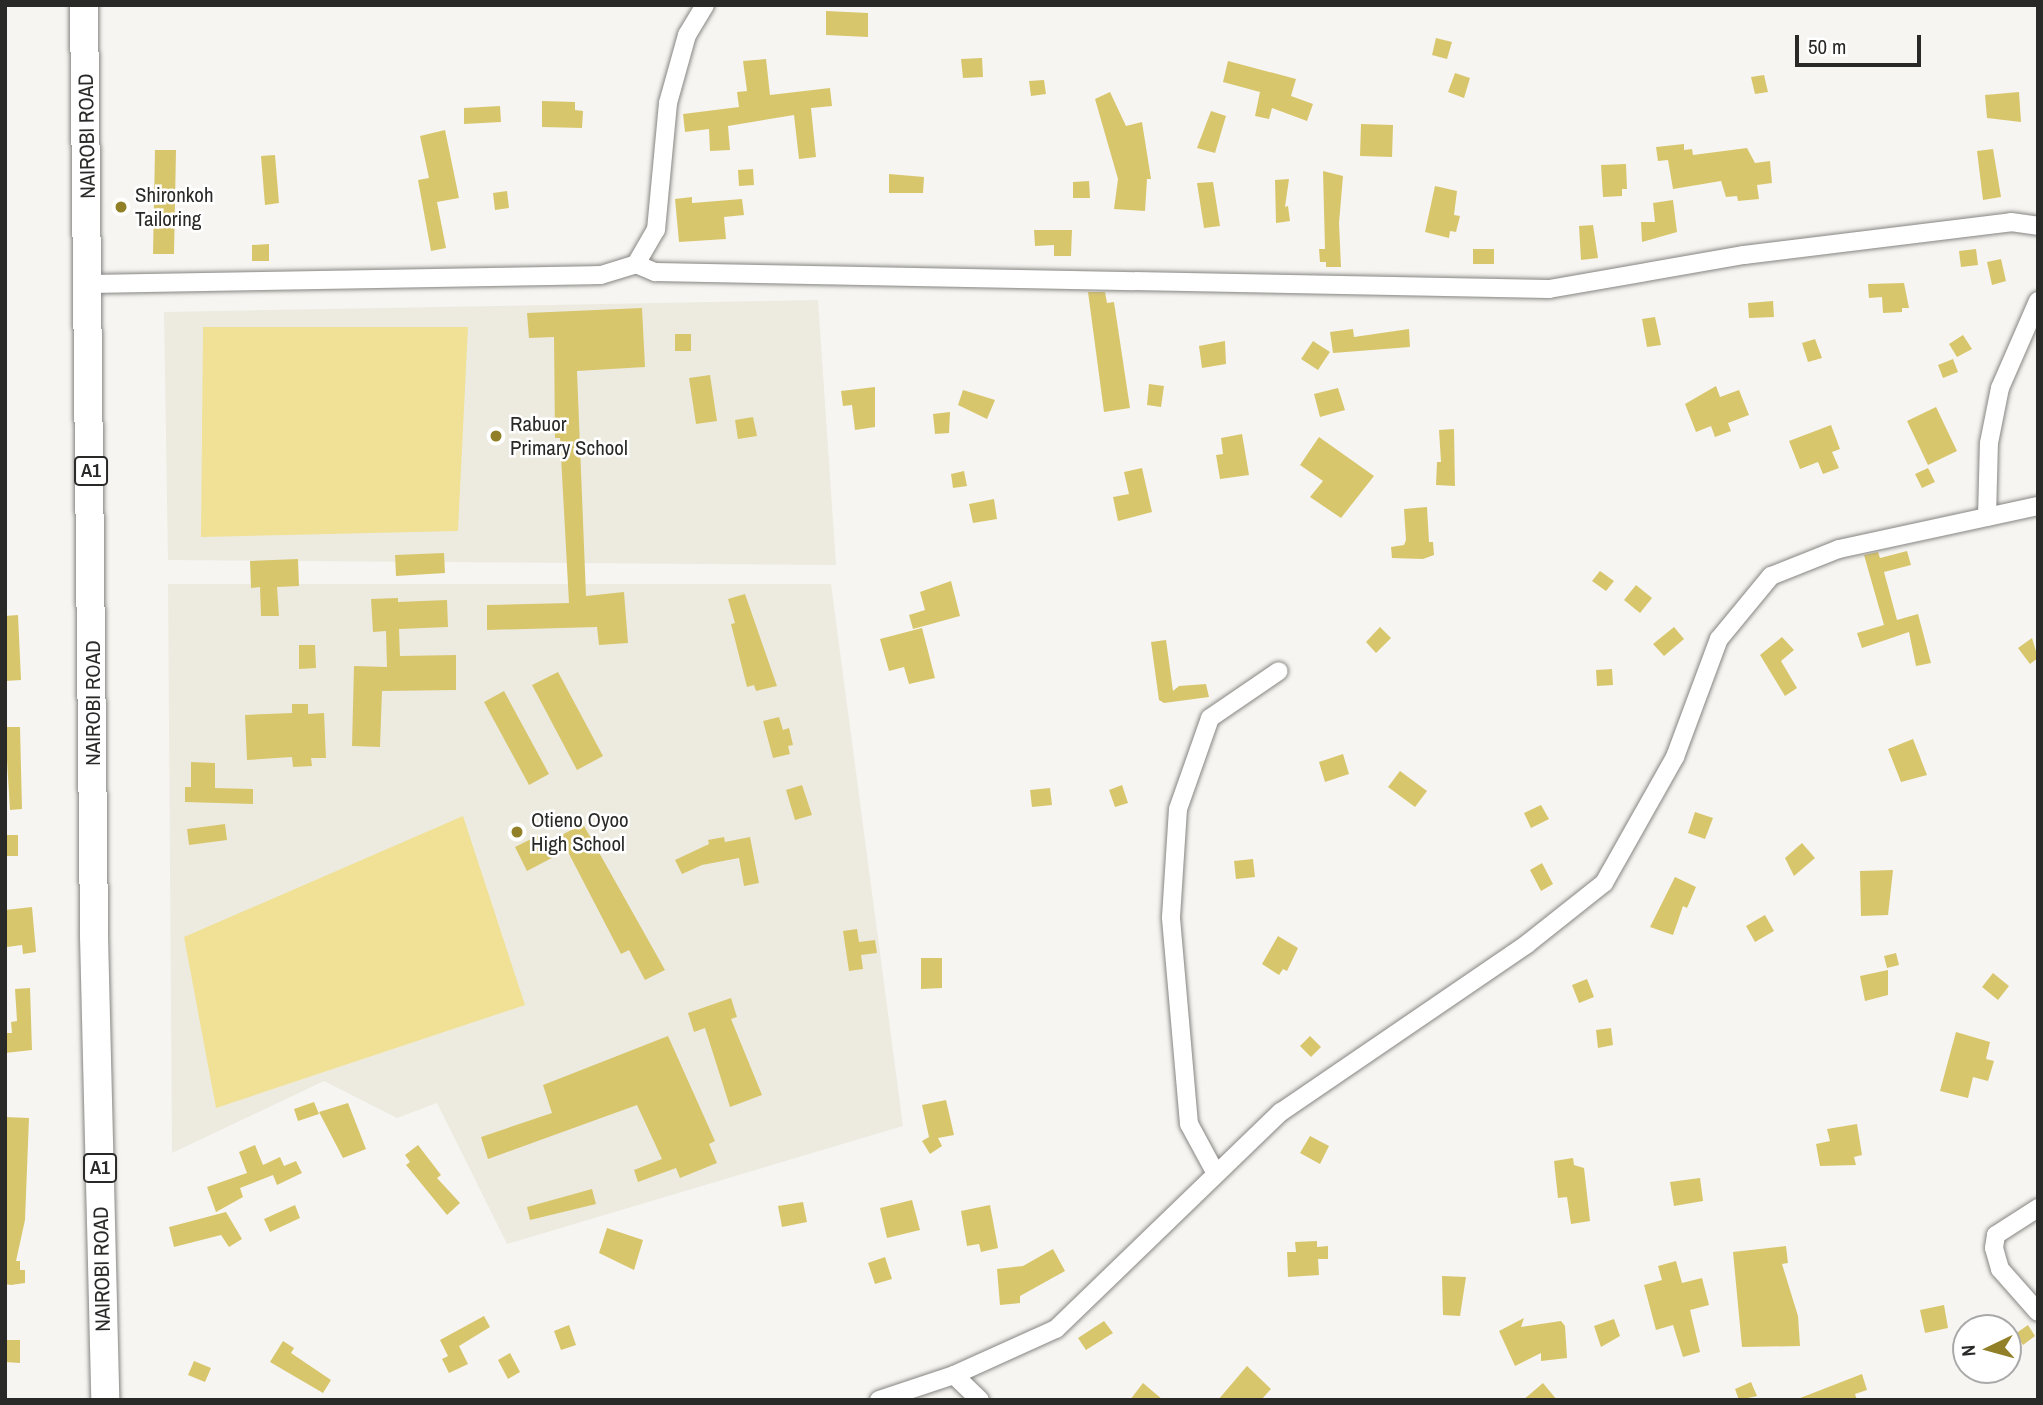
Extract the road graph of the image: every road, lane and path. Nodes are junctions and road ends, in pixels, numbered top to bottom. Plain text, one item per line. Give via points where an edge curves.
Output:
1 (84, 5) edge
2 (705, 5) edge
3 (2038, 226) edge
4 (636, 264) junction
5 (90, 284) junction
6 (2038, 301) edge
7 (2038, 506) edge
8 (1987, 517) junction
9 (1279, 671) dead end
10 (1215, 1172) junction
11 (2038, 1208) edge
12 (2038, 1311) edge
13 (954, 1375) junction
14 (105, 1400) edge
15 (879, 1400) edge
16 (980, 1400) edge

1 - 5 highway, NAIROBI ROAD / A1
2 - 4 street via 687,34 668,103 656,230
3 - 4 street via 2011,222 1744,255 1536,289 654,272
4 - 5 street via 601,275
5 - 14 highway, NAIROBI ROAD / A1 via 94,950
6 - 8 street via 2000,388 1989,443
7 - 8 street
8 - 10 street via 1839,549 1771,576 1719,639 1675,757 1604,883 1527,944 1281,1112
9 - 10 street via 1209,718 1178,809 1171,917 1189,1124
10 - 13 street via 1056,1329
11 - 12 street via 1996,1235 1994,1248 2000,1269
13 - 15 street
13 - 16 street

